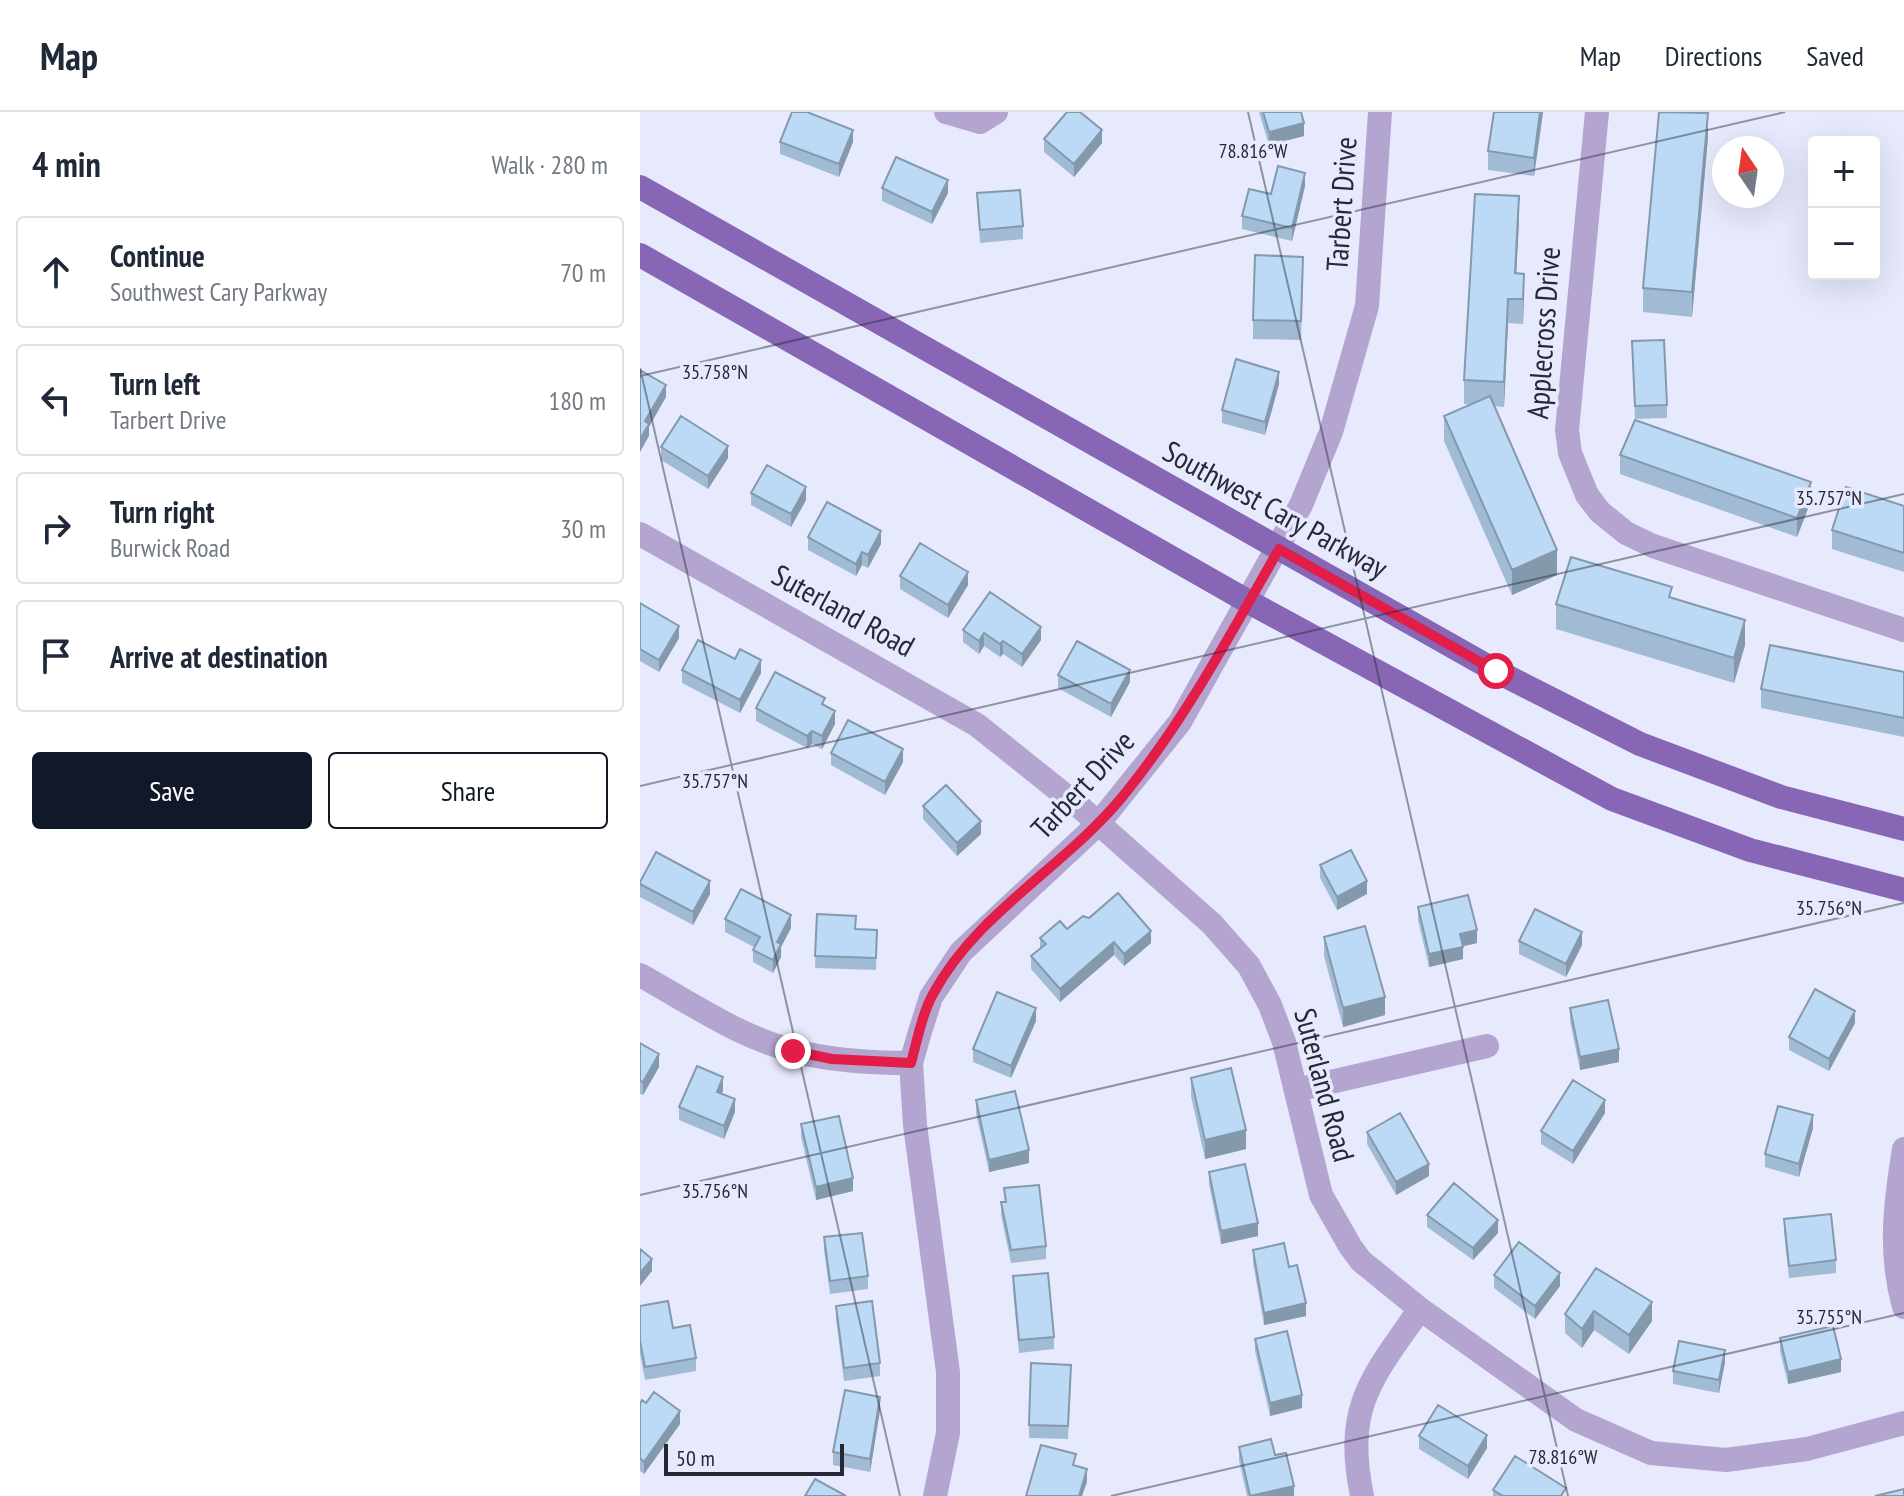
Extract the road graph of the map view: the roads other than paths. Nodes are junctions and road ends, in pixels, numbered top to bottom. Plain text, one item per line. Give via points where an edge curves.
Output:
1 (946, 112) edge
2 (996, 112) edge
3 (1380, 112) edge
4 (1597, 112) edge
5 (640, 187) edge
6 (640, 255) edge
7 (640, 534) edge
8 (1279, 549) junction
9 (1249, 602) junction
10 (1904, 630) edge
11 (1098, 824) junction
12 (1904, 829) edge
13 (1904, 890) edge
14 (640, 975) edge
15 (1487, 1046) dead end
16 (911, 1063) junction
17 (1296, 1090) junction
18 (1904, 1149) edge
19 (1904, 1307) edge
20 (1420, 1309) junction
21 (1904, 1423) edge
22 (935, 1496) edge
23 (1362, 1496) edge

1 - 2 street via 980,122
3 - 8 street, Tarbert Drive via 1371,278 1361,334 1320,461
4 - 10 street, Applecross Drive via 1567,430 1587,495 1613,524 1653,546
5 - 8 main road, Southwest Cary Parkway
6 - 9 main road
7 - 11 street, Suterland Road via 977,725
8 - 9 street, Tarbert Drive
8 - 12 main road, Southwest Cary Parkway via 1496,671 1640,744 1781,797
9 - 11 street, Tarbert Drive via 1180,722
9 - 13 main road via 1612,799 1750,850
11 - 16 street, Tarbert Drive via 961,952 931,997
11 - 17 street, Suterland Road via 1212,924 1249,966 1277,1022
14 - 16 street via 741,1031 793,1051 832,1059
15 - 17 street
16 - 22 street, Tarbert Drive via 948,1372 948,1433
17 - 20 street, Suterland Road via 1310,1162 1336,1227 1361,1261
18 - 19 street via 1893,1257
20 - 21 street, Suterland Road via 1576,1420 1651,1453 1726,1460 1763,1457
20 - 23 street via 1366,1391 1356,1426

